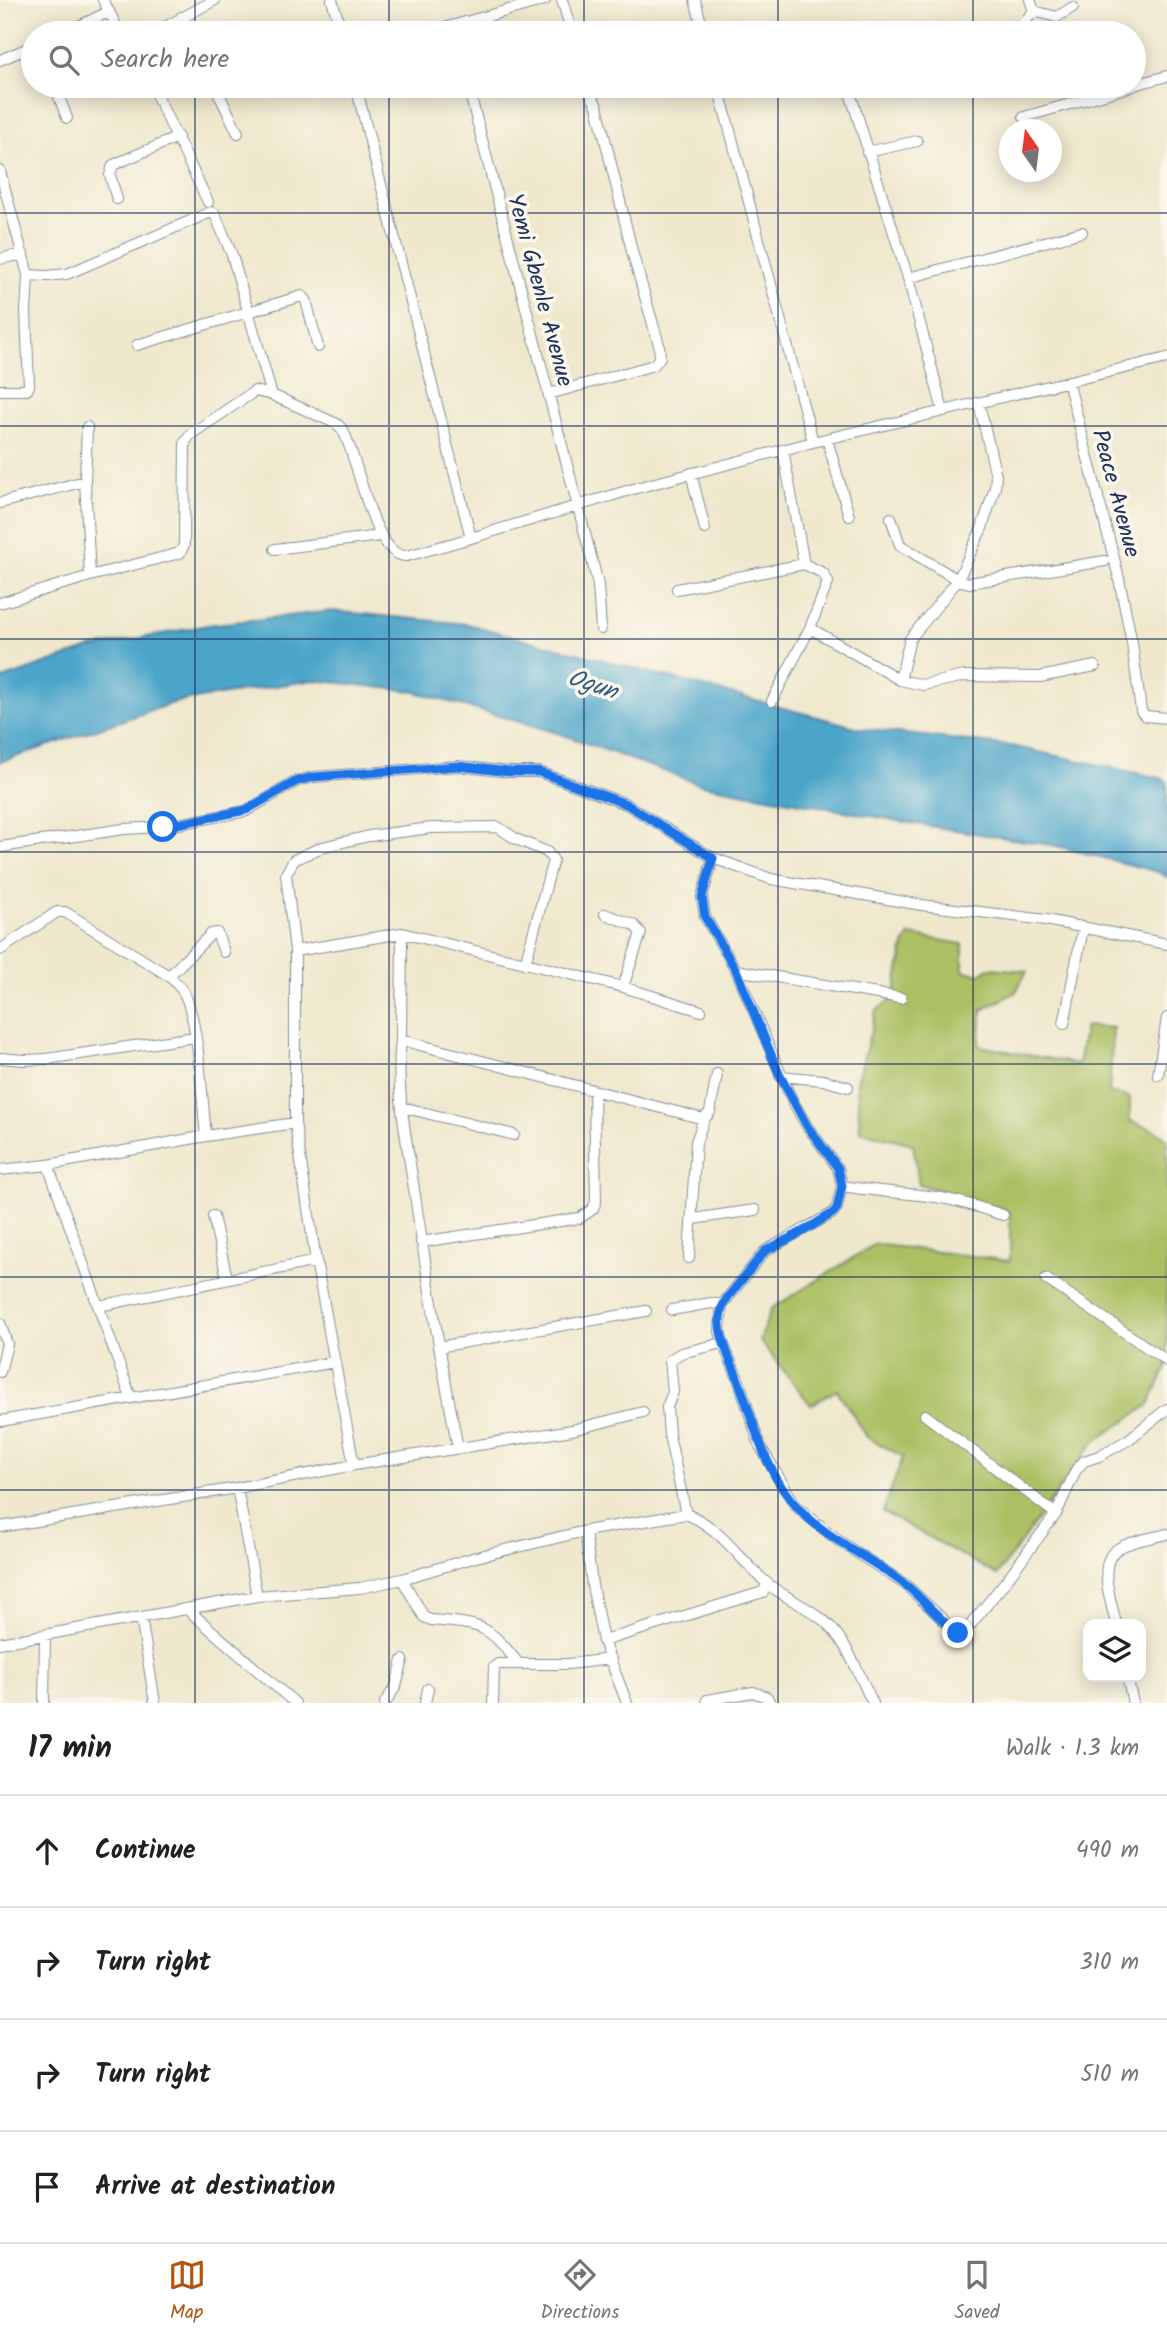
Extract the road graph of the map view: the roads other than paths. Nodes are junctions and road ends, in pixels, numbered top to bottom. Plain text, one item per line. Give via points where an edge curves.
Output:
1 (103, 0) edge
2 (215, 0) edge
3 (332, 0) edge
4 (545, 0) edge
5 (562, 0) edge
6 (695, 0) edge
7 (1032, 5) edge
8 (1073, 7) dead end
9 (108, 12) junction
10 (181, 18) junction
11 (90, 21) edge
12 (113, 21) edge
13 (176, 21) edge
14 (183, 21) edge
15 (338, 21) edge
16 (479, 21) edge
17 (568, 21) edge
18 (701, 21) edge
19 (1023, 21) edge
20 (21, 51) edge
21 (0, 60) edge
22 (1167, 76) edge
23 (1146, 82) edge
24 (60, 98) edge
25 (158, 98) edge
26 (221, 98) edge
27 (359, 98) edge
28 (471, 98) edge
29 (593, 98) edge
30 (721, 98) edge
31 (851, 98) edge
32 (1091, 98) edge
33 (1024, 117) dead end
34 (67, 118) dead end
35 (238, 133) dead end
36 (178, 136) junction
37 (917, 141) dead end
38 (867, 152) junction
39 (0, 171) edge
40 (117, 199) dead end
41 (208, 202) dead end
42 (1082, 232) dead end
43 (23, 254) junction
44 (0, 259) edge
45 (28, 275) junction
46 (908, 278) junction
47 (249, 312) junction
48 (137, 345) dead end
49 (318, 347) dead end
50 (1167, 358) edge
51 (1068, 381) junction
52 (0, 390) edge
53 (549, 394) junction
54 (272, 395) junction
55 (979, 403) junction
56 (943, 411) junction
57 (87, 426) dead end
58 (827, 439) junction
59 (813, 442) junction
60 (783, 450) junction
61 (691, 473) junction
62 (85, 481) junction
63 (0, 503) edge
64 (577, 505) junction
65 (849, 516) dead end
66 (891, 518) dead end
67 (705, 529) dead end
68 (380, 536) junction
69 (471, 538) junction
70 (275, 549) dead end
71 (1105, 561) dead end
72 (804, 564) junction
73 (90, 576) junction
74 (958, 580) junction
75 (677, 589) dead end
76 (0, 603) edge
77 (810, 628) junction
78 (601, 629) dead end
79 (1096, 666) dead end
80 (900, 680) junction
81 (772, 701) dead end
82 (1167, 718) edge
83 (0, 846) edge
84 (713, 858) junction
85 (605, 914) dead end
86 (1083, 928) junction
87 (402, 933) junction
88 (1167, 944) edge
89 (0, 950) edge
90 (295, 951) junction
91 (225, 952) dead end
92 (525, 964) junction
93 (736, 970) junction
94 (169, 976) junction
95 (623, 987) junction
96 (901, 998) dead end
97 (701, 1011) dead end
98 (1167, 1018) edge
99 (1064, 1024) dead end
100 (195, 1037) junction
101 (401, 1040) junction
102 (0, 1058) edge
103 (717, 1074) dead end
104 (1158, 1075) dead end
105 (780, 1076) junction
106 (848, 1087) dead end
107 (594, 1091) junction
108 (402, 1107) junction
109 (704, 1119) junction
110 (295, 1123) junction
111 (514, 1135) dead end
112 (206, 1136) junction
113 (48, 1166) junction
114 (0, 1170) edge
115 (842, 1186) junction
116 (755, 1210) dead end
117 (1003, 1215) dead end
118 (213, 1216) dead end
119 (692, 1219) junction
120 (421, 1242) junction
121 (689, 1258) dead end
122 (316, 1261) junction
123 (227, 1278) junction
124 (1046, 1279) dead end
125 (722, 1305) junction
126 (99, 1306) junction
127 (672, 1310) dead end
128 (646, 1311) dead end
129 (0, 1324) edge
130 (723, 1343) junction
131 (438, 1347) junction
132 (1167, 1361) edge
133 (335, 1362) junction
134 (0, 1373) edge
135 (131, 1398) junction
136 (1167, 1409) edge
137 (643, 1412) dead end
138 (925, 1415) dead end
139 (1, 1421) edge
140 (458, 1447) junction
141 (354, 1465) junction
142 (237, 1488) junction
143 (686, 1514) junction
144 (1056, 1514) junction
145 (0, 1527) edge
146 (585, 1531) junction
147 (1167, 1534) edge
148 (402, 1579) junction
149 (768, 1584) junction
150 (257, 1596) junction
151 (187, 1609) junction
152 (141, 1617) junction
153 (1115, 1619) edge
154 (45, 1636) junction
155 (603, 1641) junction
156 (0, 1643) edge
157 (611, 1659) junction
158 (403, 1660) dead end
159 (518, 1663) junction
160 (1129, 1682) edge
161 (428, 1689) dead end
162 (707, 1700) dead end
163 (44, 1703) edge
164 (155, 1703) edge
165 (295, 1703) edge
166 (385, 1703) edge
167 (425, 1703) edge
168 (494, 1703) edge
169 (627, 1703) edge
170 (770, 1703) edge
171 (873, 1703) edge
172 (1132, 1703) edge

1 - 9 street
2 - 10 street
3 - 15 street
4 - 16 street
5 - 17 street
6 - 18 street
7 - 8 street via 1058,17
7 - 19 street
9 - 11 street
9 - 12 street
10 - 13 street
10 - 14 street
20 - 21 street
22 - 23 street
24 - 34 street
25 - 36 street
26 - 35 street
27 - 69 street
28 - 53 street, Yemi Gbenle Avenue
29 - 53 street via 660,357 654,365
30 - 59 street
31 - 38 street
32 - 33 street
36 - 40 street via 113,165 110,175
36 - 41 street
37 - 38 street
38 - 46 street
39 - 43 street
42 - 46 street
43 - 44 street
43 - 45 street
45 - 47 street via 67,274 211,212 232,255
45 - 52 street via 29,386 27,390
46 - 56 street
47 - 48 street
47 - 49 street via 304,297
47 - 54 street
50 - 51 street
51 - 55 street
51 - 82 street, Peace Avenue via 1118,573 1141,711 1145,716
53 - 64 street, Yemi Gbenle Avenue
54 - 68 street via 342,429
54 - 73 street via 248,393 187,438 180,554
55 - 56 street
55 - 74 street via 995,488
56 - 58 street
57 - 62 street
58 - 59 street
58 - 65 street
59 - 60 street
60 - 61 street
60 - 72 street
61 - 64 street
61 - 67 street
62 - 63 street
62 - 73 street
64 - 69 street
64 - 78 street, Yemi Gbenle Avenue via 598,585
66 - 74 street via 900,545
68 - 69 street via 401,557
68 - 70 street
71 - 74 street via 983,583
72 - 75 street
72 - 77 street via 828,579
73 - 76 street
74 - 80 street via 910,639
77 - 80 street
77 - 81 street
79 - 80 street via 1040,677 965,676 929,685
83 - 84 street via 163,827 246,810 297,781 314,777 458,766 539,772 604,794
84 - 86 street via 771,878
84 - 93 street via 702,908
85 - 95 street via 634,925 641,933
86 - 88 street
86 - 99 street
87 - 90 street
87 - 92 street
87 - 101 street
89 - 94 street via 61,911
90 - 92 street via 286,874 294,860 369,836 430,828 498,827 547,852 553,860
90 - 110 street
91 - 94 street via 220,936 211,934
92 - 95 street
93 - 96 street
93 - 105 street
94 - 100 street via 187,999
95 - 97 street
98 - 104 street
100 - 102 street via 46,1059
100 - 112 street
101 - 107 street
101 - 108 street
103 - 109 street via 710,1112
105 - 106 street
105 - 115 street via 807,1126 838,1168
107 - 109 street
107 - 120 street via 593,1209 580,1218
108 - 111 street
108 - 120 street
109 - 119 street via 696,1142
110 - 112 street
110 - 122 street
112 - 113 street
113 - 114 street
113 - 126 street
115 - 117 street via 936,1197
115 - 125 street via 833,1213 765,1251
116 - 119 street
118 - 123 street
119 - 121 street
120 - 131 street
122 - 123 street
122 - 133 street
123 - 126 street
124 - 132 street
125 - 127 street
125 - 130 street
126 - 135 street
128 - 131 street
129 - 134 street via 7,1344
130 - 143 street via 670,1360 669,1435
130 - 144 street via 760,1446 796,1506 906,1585 958,1633 968,1630
131 - 140 street
133 - 135 street
133 - 141 street
135 - 139 street
136 - 144 street via 1128,1440 1084,1461
137 - 140 street via 572,1430
138 - 144 street
140 - 141 street
141 - 142 street
142 - 145 street
142 - 150 street
143 - 146 street
143 - 149 street via 711,1528
146 - 148 street
146 - 155 street
147 - 153 street via 1121,1547 1109,1559
148 - 150 street via 360,1588
148 - 159 street via 424,1617 480,1626 495,1634
149 - 155 street via 763,1592
149 - 171 street via 836,1633
150 - 151 street
151 - 152 street
151 - 165 street
152 - 154 street
152 - 164 street
154 - 156 street
154 - 163 street
155 - 157 street
157 - 159 street
157 - 169 street
158 - 166 street via 396,1686
159 - 168 street via 494,1667
160 - 172 street
161 - 167 street
162 - 170 street via 753,1692

